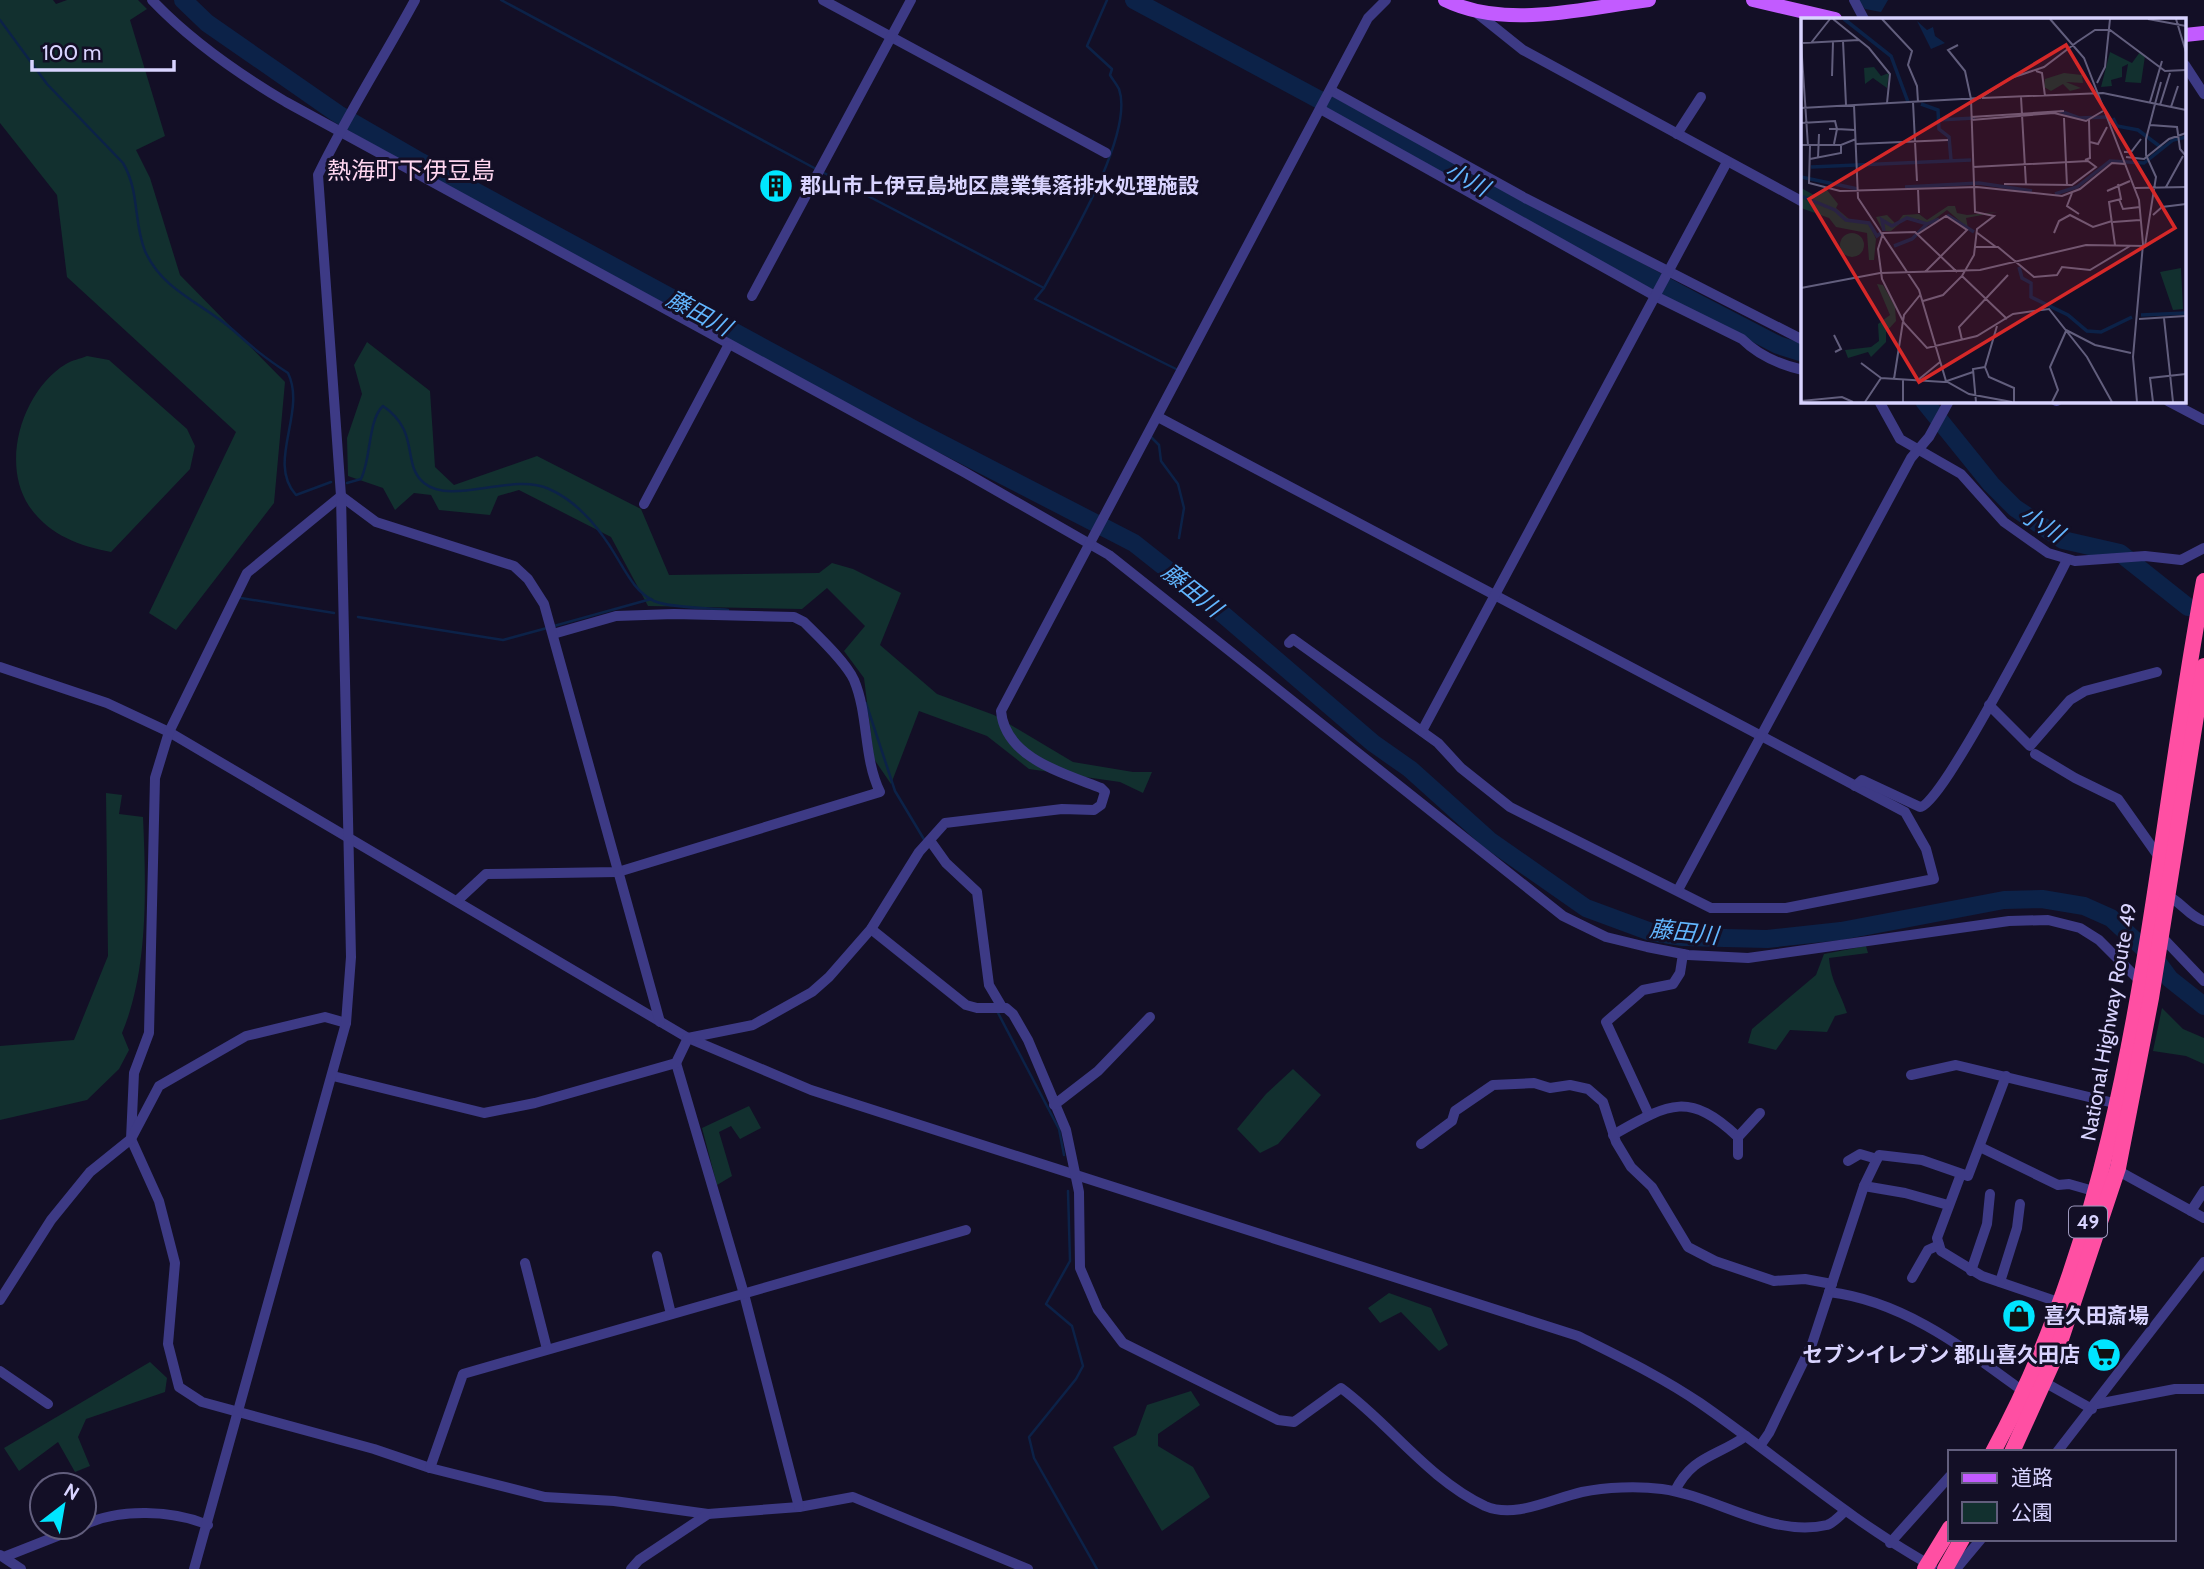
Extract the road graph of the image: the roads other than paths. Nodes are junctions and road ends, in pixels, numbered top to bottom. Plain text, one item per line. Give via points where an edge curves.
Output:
1 (152, 0) edge
2 (415, 0) edge
3 (823, 0) edge
4 (911, 0) edge
5 (1387, 0) edge
6 (1445, 0) edge
7 (1649, 0) edge
8 (1753, 0) edge
9 (1854, 0) edge
10 (1588, 4) edge
11 (1478, 14) junction
12 (1831, 18) edge
13 (1863, 18) edge
14 (2204, 33) edge
15 (2186, 35) edge
16 (891, 37) junction
17 (2186, 67) edge
18 (1332, 91) junction
19 (2204, 94) edge
20 (1701, 97) dead end
21 (1322, 110) junction
22 (339, 132) junction
23 (1676, 134) junction
24 (1105, 153) dead end
25 (1725, 161) junction
26 (1801, 201) edge
27 (1667, 273) junction
28 (752, 296) dead end
29 (1655, 296) junction
30 (1801, 339) edge
31 (728, 346) junction
32 (1801, 369) edge
33 (1880, 402) edge
34 (2170, 402) edge
35 (1943, 410) edge
36 (1158, 417) junction
37 (2204, 420) edge
38 (1917, 450) junction
39 (341, 496) junction
40 (644, 504) dead end
41 (1089, 545) junction
42 (2204, 548) edge
43 (2067, 561) junction
44 (2204, 582) edge
45 (1494, 595) junction
46 (553, 634) junction
47 (1289, 643) dead end
48 (2204, 666) edge
49 (0, 667) edge
50 (2157, 672) dead end
51 (1989, 705) junction
52 (1422, 731) junction
53 (169, 732) junction
54 (1760, 737) junction
55 (2035, 754) dead end
56 (1855, 786) junction
57 (348, 835) junction
58 (931, 842) junction
59 (2160, 858) junction
60 (618, 872) junction
61 (1678, 890) junction
62 (2166, 895) junction
63 (458, 900) junction
64 (2204, 921) edge
65 (871, 929) junction
66 (2155, 935) junction
67 (1683, 954) junction
68 (2204, 981) edge
69 (2144, 982) junction
70 (1002, 1007) junction
71 (1150, 1017) dead end
72 (660, 1022) junction
73 (346, 1023) junction
74 (688, 1038) junction
75 (676, 1063) junction
76 (1911, 1074) dead end
77 (333, 1076) junction
78 (2006, 1076) junction
79 (2119, 1104) junction
80 (1054, 1105) junction
81 (1760, 1113) dead end
82 (1649, 1115) junction
83 (1613, 1135) junction
84 (1738, 1137) junction
85 (131, 1139) junction
86 (1421, 1143) dead end
87 (1980, 1146) junction
88 (1738, 1155) dead end
89 (1877, 1158) junction
90 (1848, 1161) dead end
91 (2111, 1166) junction
92 (1075, 1174) junction
93 (1961, 1174) junction
94 (1864, 1186) junction
95 (2204, 1191) edge
96 (2097, 1192) junction
97 (1990, 1194) dead end
98 (2021, 1204) dead end
99 (1948, 1205) junction
100 (2191, 1211) junction
101 (2204, 1219) edge
102 (966, 1230) dead end
103 (1939, 1245) junction
104 (656, 1256) dead end
105 (2204, 1262) edge
106 (525, 1263) dead end
107 (1971, 1271) junction
108 (1912, 1279) dead end
109 (2000, 1282) junction
110 (1830, 1288) junction
111 (744, 1294) junction
112 (0, 1300) edge
113 (2067, 1305) junction
114 (671, 1314) junction
115 (547, 1349) junction
116 (0, 1371) edge
117 (2044, 1382) junction
118 (2204, 1389) edge
119 (2024, 1392) junction
120 (48, 1404) dead end
121 (2094, 1406) junction
122 (240, 1411) junction
123 (1746, 1436) junction
124 (1760, 1446) junction
125 (1994, 1450) edge
126 (2013, 1450) edge
127 (2059, 1450) edge
128 (430, 1468) junction
129 (1948, 1478) edge
130 (1675, 1491) junction
131 (799, 1507) junction
132 (1844, 1512) junction
133 (708, 1514) junction
134 (98, 1521) edge
135 (208, 1525) junction
136 (1948, 1533) edge
137 (42, 1541) edge
138 (1960, 1541) edge
139 (1979, 1541) edge
140 (1890, 1543) junction
141 (2, 1556) edge
142 (1934, 1568) edge
143 (21, 1569) edge
144 (194, 1569) edge
145 (631, 1569) edge
146 (1028, 1569) edge
147 (1956, 1569) edge

1 - 22 street via 225,63
2 - 22 street
3 - 16 street
4 - 16 street
5 - 18 street via 1368,18
6 - 11 main road
7 - 10 main road
8 - 12 main road
9 - 13 street
10 - 11 main road via 1503,16
11 - 23 street via 1523,50
14 - 15 main road
16 - 24 street
16 - 28 street
17 - 19 street
18 - 21 street
18 - 27 street
20 - 23 street
21 - 29 street
21 - 36 street
22 - 31 street
22 - 39 street via 318,175
23 - 25 street
25 - 26 street
25 - 27 street
27 - 29 street
27 - 30 street
29 - 32 street
29 - 45 street
31 - 40 street
31 - 41 street via 964,472
33 - 38 street via 1900,439
34 - 37 street
35 - 38 street
36 - 41 street
36 - 45 street
38 - 43 street via 1961,474 2004,522
38 - 54 street
39 - 46 street via 376,523 514,566 544,604
39 - 53 street via 247,573
39 - 57 street
41 - 58 street via 1001,711 1009,733 1040,765 1101,788 1103,803 1094,810 950,821 939,827
41 - 67 street via 1166,599 1563,916 1606,937
42 - 43 street via 2180,560
43 - 51 street
44 - 59 highway, National Highway Route 49 / 49
45 - 52 street
45 - 54 street
46 - 60 street
46 - 60 street via 616,616 794,617 820,631 853,677 862,705 871,766 880,792
47 - 52 street via 1293,639
48 - 62 highway, National Highway Route 49 / 49
49 - 53 street via 107,703
50 - 51 street via 2085,691 2070,700 2030,746
51 - 56 street via 1964,752 1924,808 1862,780
52 - 61 street via 1510,807
53 - 57 street
53 - 85 street via 155,778 149,1033 135,1073
54 - 56 street
54 - 61 street
55 - 59 street via 2118,799
56 - 61 street via 1905,812 1926,849 1934,880 1786,908 1711,908
57 - 63 street
57 - 73 street via 351,988
58 - 65 street via 919,852
58 - 70 street via 977,892 989,985
59 - 66 highway, National Highway Route 49 / 49
60 - 63 street via 486,874
60 - 72 street
62 - 64 street
62 - 66 highway, National Highway Route 49 / 49
63 - 72 street
65 - 70 street via 966,1005
65 - 74 street via 811,992 753,1025
66 - 68 street
66 - 69 highway, National Highway Route 49 / 49
67 - 69 street via 1748,958 2009,921 2048,920 2091,933
67 - 82 street via 1673,984 1643,990 1606,1022
69 - 79 highway, National Highway Route 49 / 49
69 - 91 highway, National Highway Route 49 / 49
70 - 80 street via 1013,1014 1028,1040
71 - 80 street via 1098,1071
72 - 74 street
73 - 77 street
73 - 85 street via 325,1017 246,1036 159,1086
74 - 75 street
74 - 92 street via 811,1090
75 - 77 street via 484,1113
75 - 111 street
76 - 78 street via 1956,1065
77 - 122 street
78 - 79 street
78 - 87 street
79 - 91 highway, National Highway Route 49 / 49
80 - 92 street via 1066,1130
81 - 84 street
82 - 83 street
82 - 84 street via 1696,1107 1717,1117
83 - 86 street via 1603,1102 1588,1089 1514,1083 1493,1085 1455,1111 1452,1121
83 - 110 street via 1688,1247 1774,1281 1805,1279
84 - 88 street
85 - 112 street via 90,1172 51,1220
85 - 122 street via 159,1201 175,1263 168,1344 179,1387 202,1402
87 - 93 street via 1969,1176
87 - 96 street via 2058,1185
89 - 90 street via 1860,1154
89 - 93 street via 1922,1160
89 - 94 street
91 - 96 highway, National Highway Route 49 / 49
91 - 100 street
91 - 113 highway, National Highway Route 49 / 49
92 - 123 street via 1578,1336 1647,1370
92 - 130 street via 1080,1268 1085,1283 1114,1334 1136,1351 1278,1420 1294,1422 1340,1388 1425,1464 1483,1505 1505,1513 1585,1491
93 - 99 street
94 - 99 street
94 - 110 street
95 - 100 street
96 - 113 highway, National Highway Route 49 / 49
97 - 107 street via 1987,1224
98 - 109 street
99 - 103 street
100 - 101 street
102 - 111 street
103 - 107 street
103 - 108 street via 1928,1250
104 - 114 street
105 - 121 street
106 - 115 street
107 - 109 street
109 - 113 street
110 - 119 street via 1940,1331
110 - 124 street via 1812,1344
111 - 114 street
111 - 131 street
113 - 117 highway, National Highway Route 49 / 49
113 - 119 highway, National Highway Route 49 / 49
114 - 115 street
115 - 128 street via 463,1374
116 - 120 street
117 - 121 street
117 - 126 highway, National Highway Route 49 / 49
118 - 121 street via 2175,1389
119 - 125 highway, National Highway Route 49 / 49
121 - 127 street
122 - 128 street
122 - 135 street
123 - 124 street
123 - 130 street via 1694,1463
124 - 132 street
128 - 133 street via 545,1497
129 - 140 street
130 - 132 street via 1791,1525 1829,1525
131 - 133 street
131 - 146 street via 853,1497
132 - 140 street
133 - 145 street
134 - 135 street via 150,1513
135 - 144 street
136 - 142 highway
137 - 141 street
138 - 142 highway
139 - 147 street
140 - 142 street
141 - 143 street

